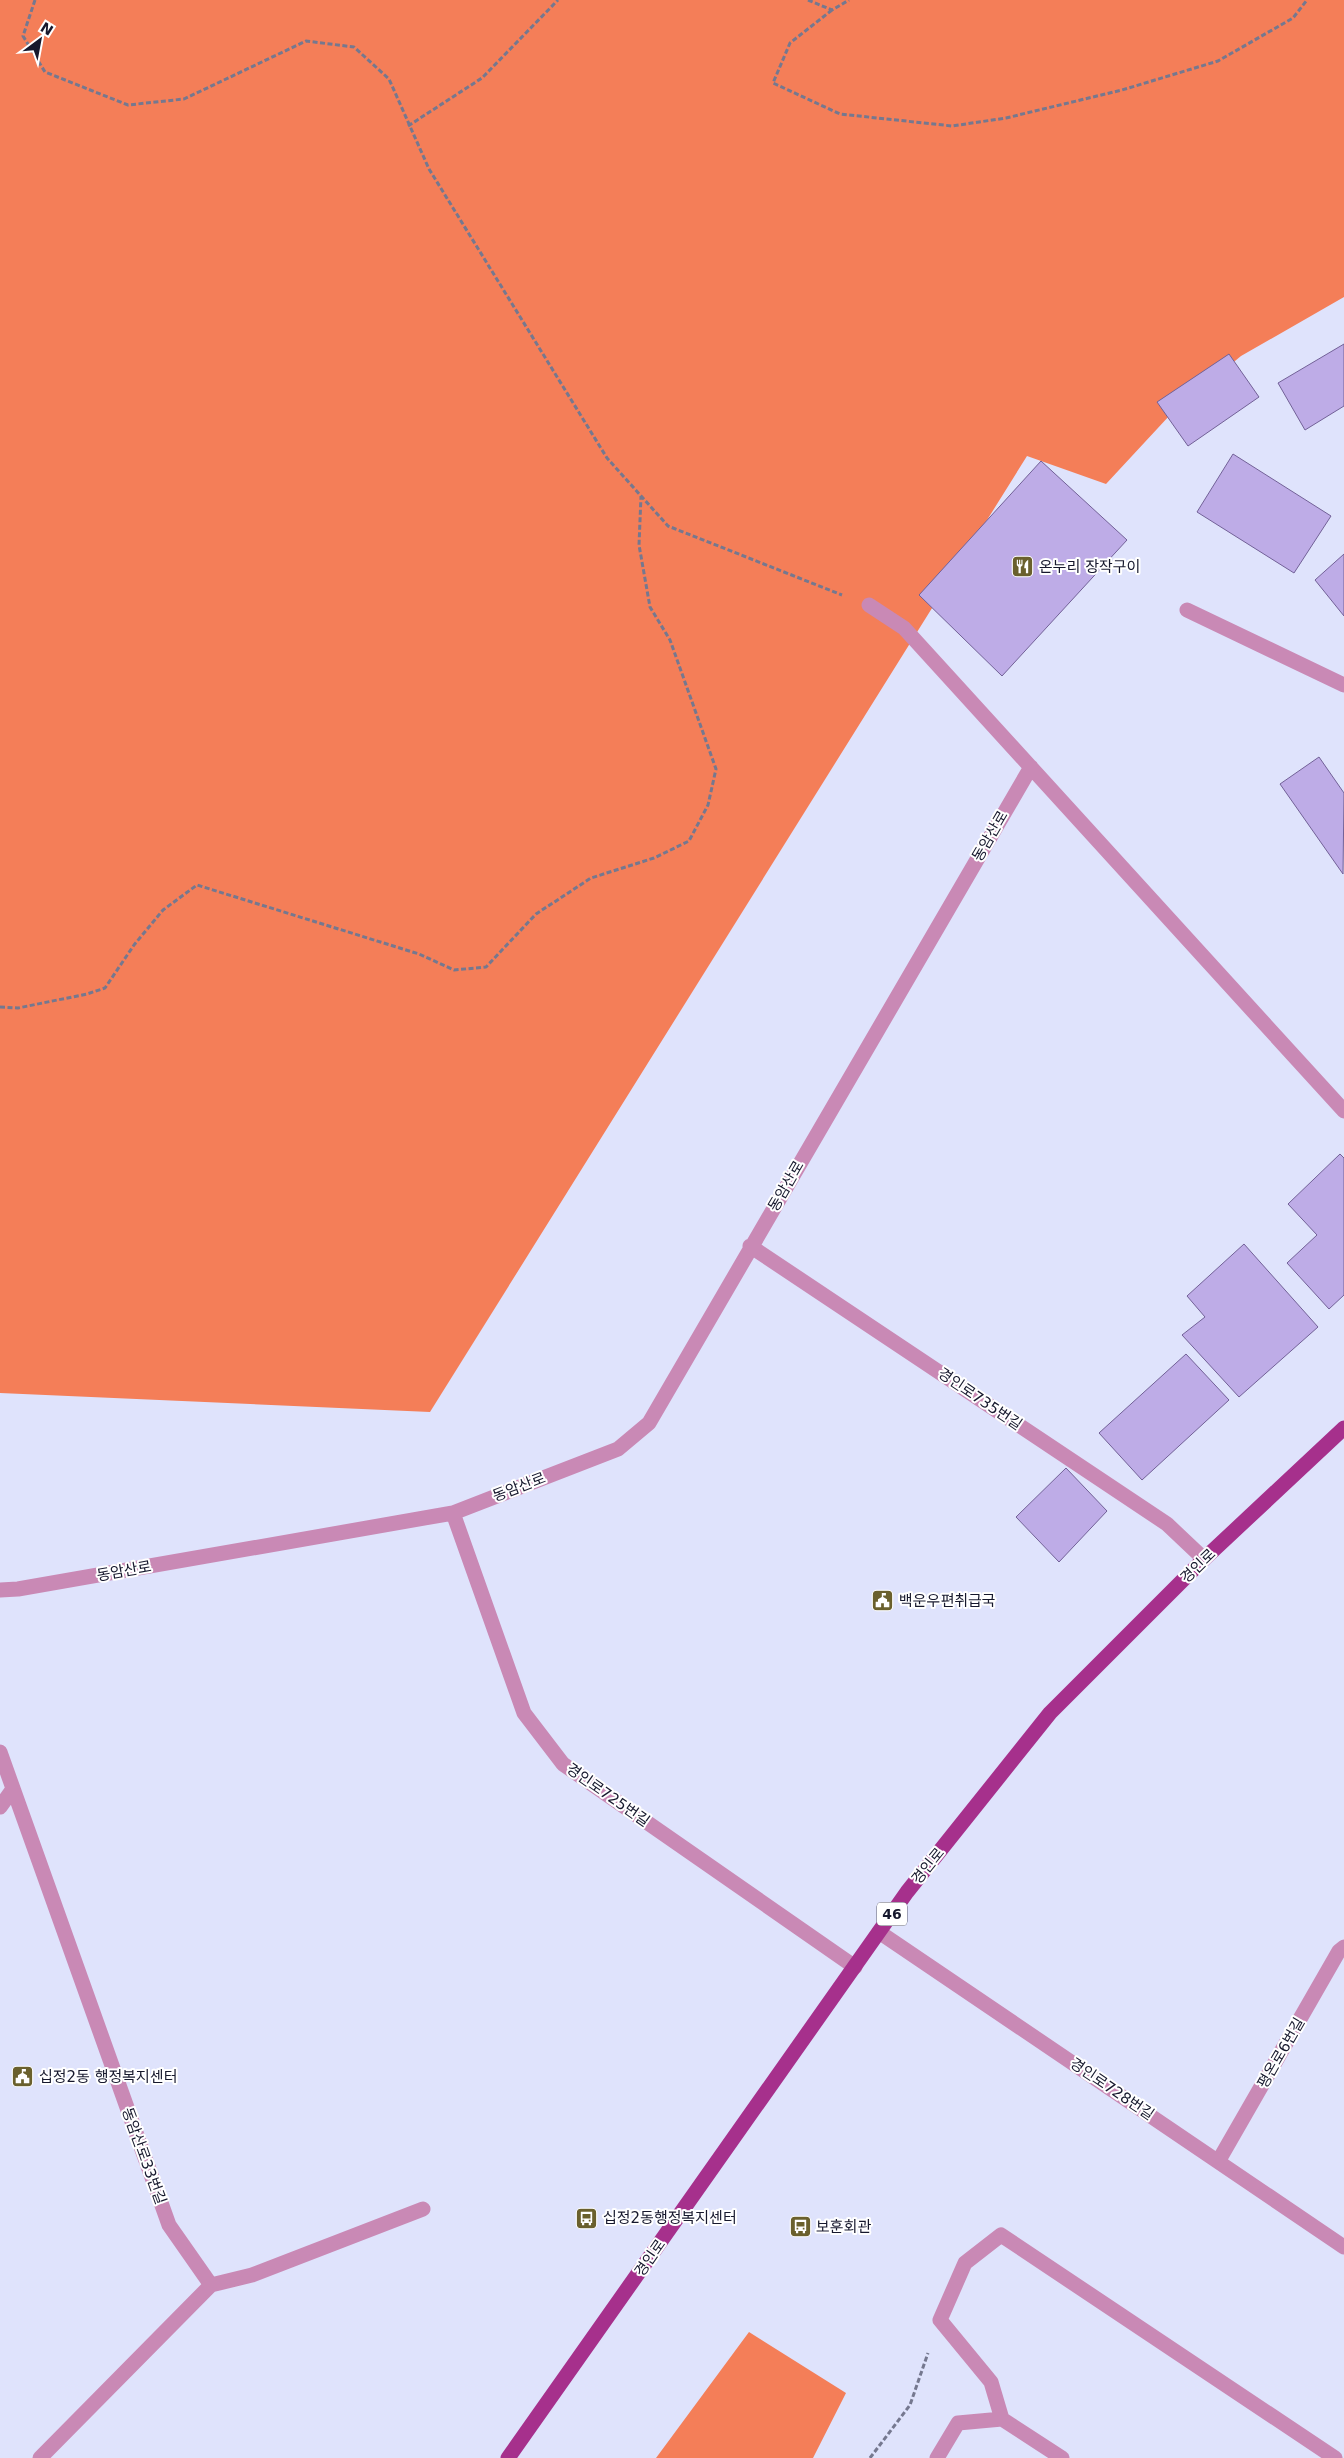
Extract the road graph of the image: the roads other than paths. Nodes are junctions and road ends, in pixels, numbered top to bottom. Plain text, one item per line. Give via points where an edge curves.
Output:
1 (869, 605) road end
2 (1188, 610) dead end
3 (1344, 685) edge
4 (1031, 767) junction
5 (1344, 1111) edge
6 (750, 1246) junction
7 (1344, 1428) edge
8 (453, 1513) junction
9 (1204, 1559) junction
10 (0, 1590) edge
11 (0, 1752) edge
12 (13, 1789) junction
13 (0, 1807) edge
14 (879, 1932) junction
15 (1344, 1947) edge
16 (855, 1967) junction
17 (1219, 2160) junction
18 (423, 2209) dead end
19 (1344, 2247) edge
20 (212, 2286) junction
21 (1002, 2419) junction
22 (40, 2458) edge
23 (508, 2458) edge
24 (937, 2458) edge
25 (1062, 2458) edge
26 (1335, 2458) edge

1 - 4 lane via 904,628
2 - 3 lane
4 - 5 lane
4 - 6 lane, 동암산로
6 - 8 lane, 동암산로 via 649,1423 618,1449
6 - 9 lane, 경인로735번길 via 1168,1524
7 - 9 main road, 경인로 / 46
8 - 10 lane, 동암산로
8 - 16 lane, 경인로725번길 via 524,1714 563,1764
9 - 14 main road, 경인로 / 46 via 1050,1713 907,1892
11 - 12 lane, 동암산로33번길
12 - 13 lane
12 - 20 lane, 동암산로33번길 via 168,2225
14 - 16 main road, 경인로 / 46
14 - 17 lane, 경인로728번길
15 - 17 lane, 평온로6번길
16 - 23 main road, 경인로 / 46
17 - 19 lane, 경인로728번길
18 - 20 lane via 252,2275
20 - 22 lane
21 - 24 lane via 958,2423
21 - 25 lane
21 - 26 lane via 991,2382 940,2320 965,2263 1001,2236

